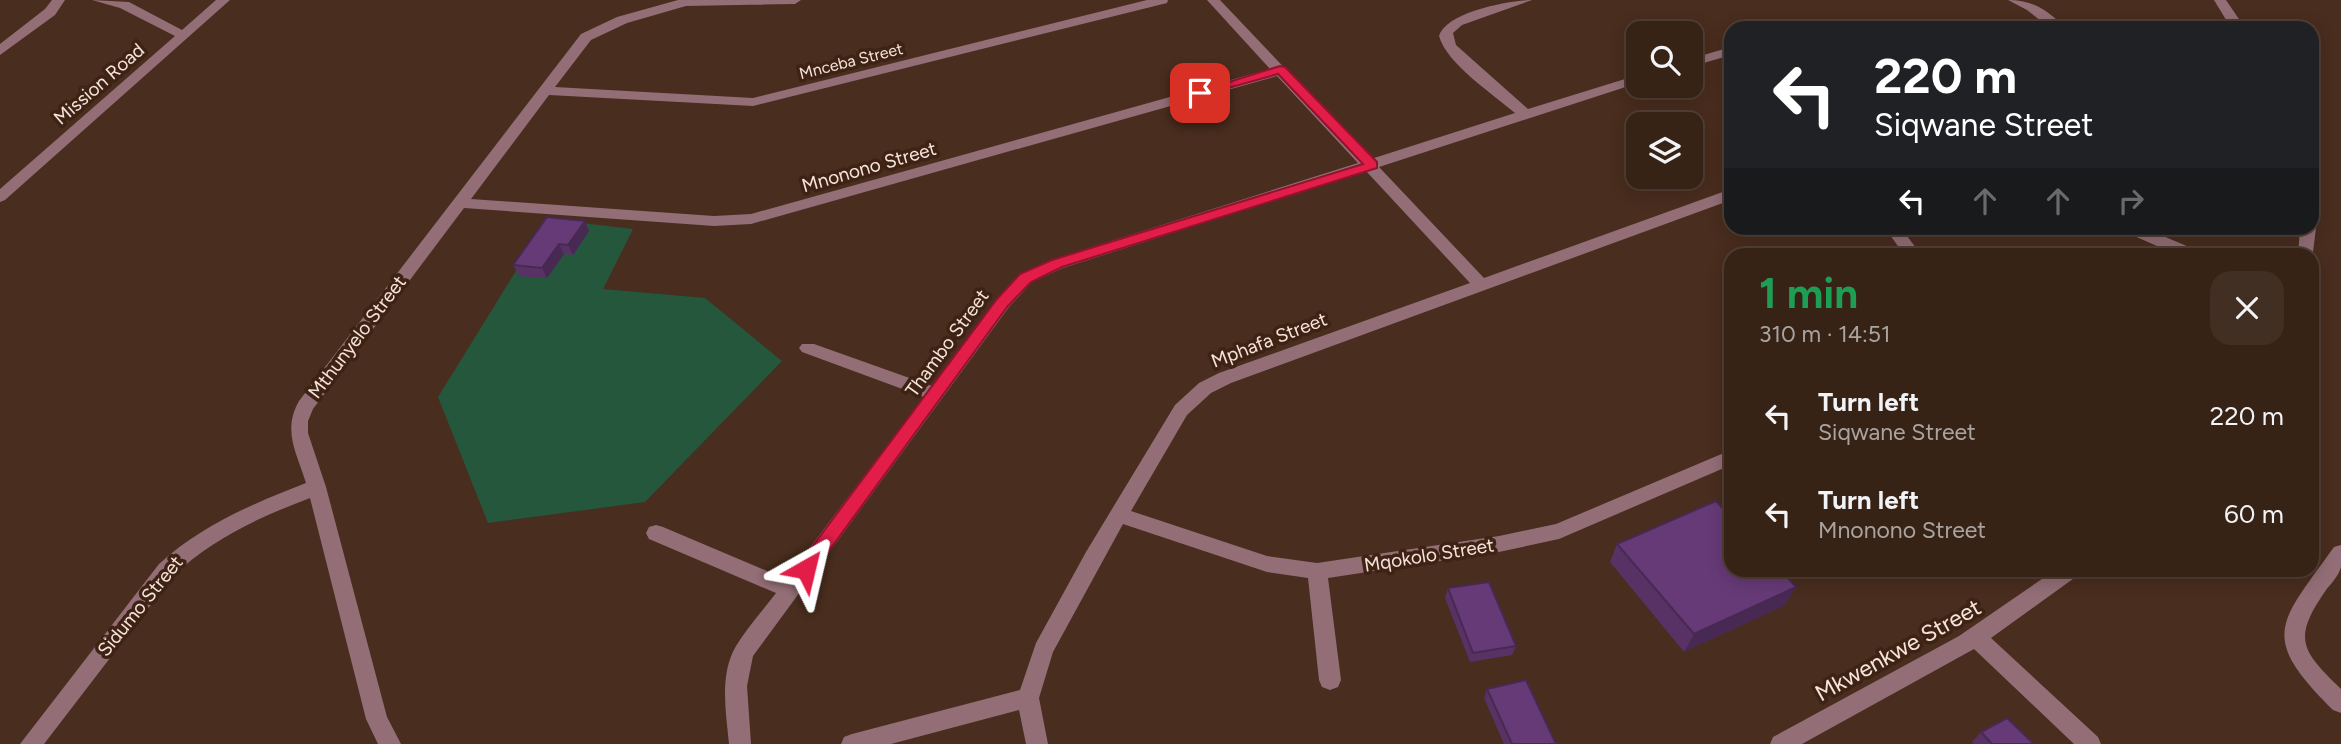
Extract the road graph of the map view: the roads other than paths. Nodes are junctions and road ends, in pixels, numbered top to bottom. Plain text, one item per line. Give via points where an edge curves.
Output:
1 (59, 0) edge
2 (98, 0) edge
3 (224, 0) edge
4 (795, 0) edge
5 (1162, 0) edge
6 (1213, 0) edge
7 (1526, 0) edge
8 (2014, 0) edge
9 (2220, 0) edge
10 (2050, 21) edge
11 (2234, 21) edge
12 (183, 35) junction
13 (0, 51) edge
14 (1724, 53) edge
15 (1703, 59) edge
16 (1280, 70) junction
17 (1626, 83) edge
18 (543, 91) junction
19 (1526, 115) junction
20 (1372, 165) junction
21 (0, 197) edge
22 (1724, 197) edge
23 (458, 203) junction
24 (2148, 235) edge
25 (2177, 248) edge
26 (1481, 284) junction
27 (808, 348) dead end
28 (935, 394) junction
29 (1724, 460) edge
30 (317, 487) junction
31 (1120, 515) junction
32 (656, 533) dead end
33 (2341, 553) edge
34 (1317, 571) junction
35 (2062, 577) edge
36 (790, 590) junction
37 (1978, 639) junction
38 (1330, 680) dead end
39 (1028, 698) junction
40 (2341, 703) edge
41 (31, 744) edge
42 (390, 744) edge
43 (740, 744) edge
44 (852, 744) edge
45 (1037, 744) edge
46 (1781, 744) edge
47 (2090, 744) edge

1 - 13 street
2 - 12 street via 124,5
3 - 12 street, Mission Road
4 - 18 street, Mthunyelo Street via 685,2 602,27 578,46
5 - 18 street, Mnceba Street via 753,103
6 - 16 street
7 - 19 street via 1457,22 1446,34 1456,54
8 - 10 street
9 - 11 street
12 - 21 street, Mission Road
14 - 15 street
16 - 20 street
16 - 23 street, Mnonono Street via 751,219 714,221
17 - 19 street, Thambo Street
18 - 23 street, Mthunyelo Street
19 - 20 street, Thambo Street
20 - 26 street
20 - 28 street, Thambo Street via 1038,271 1014,289
22 - 26 street, Mphafa Street
23 - 30 street, Mthunyelo Street via 306,406 299,433
24 - 25 street
26 - 31 street, Mphafa Street via 1205,388 1181,410
27 - 28 street
28 - 36 street, Thambo Street
29 - 34 street, Mqokolo Street via 1559,531
30 - 41 street, Sidumo Street via 222,526 184,551
30 - 42 street, Mthunyelo Street via 377,719
31 - 34 street, Mqokolo Street via 1267,564
31 - 39 street, Mphafa Street via 1043,650
32 - 36 street
33 - 40 street via 2293,624 2291,639 2299,660
34 - 38 street
35 - 37 street, Mkwenkwe Street
36 - 43 street, Thambo Street via 744,652 737,669
37 - 46 street, Mkwenkwe Street
37 - 47 street
39 - 44 street
39 - 45 street, Mphafa Street

